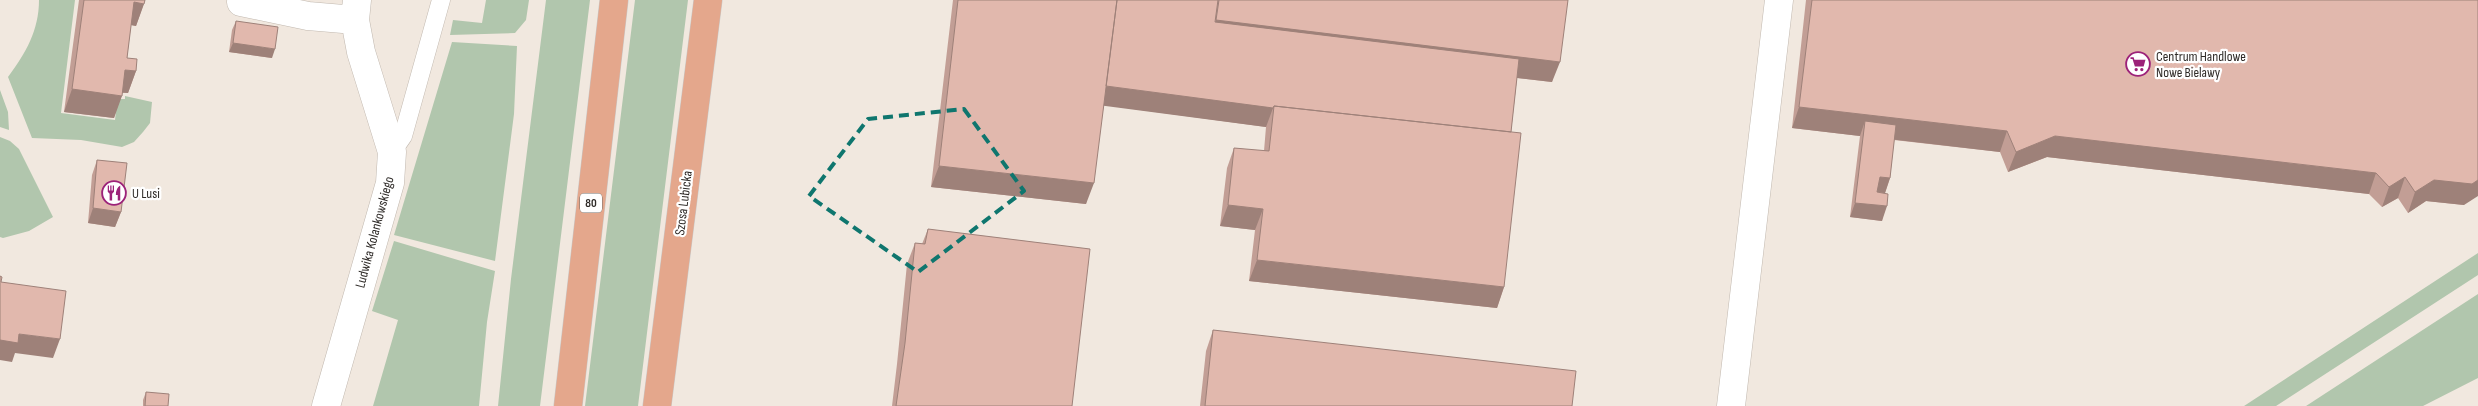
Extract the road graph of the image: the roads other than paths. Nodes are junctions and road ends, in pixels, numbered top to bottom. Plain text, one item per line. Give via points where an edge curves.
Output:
1 (441, 0) edge
2 (614, 0) edge
3 (708, 0) edge
4 (1779, 0) edge
5 (240, 2) dead end
6 (356, 10) edge
7 (392, 152) junction
8 (326, 406) edge
9 (568, 406) edge
10 (657, 406) edge
11 (1731, 406) edge

1 - 7 lane via 403,136
2 - 9 main road, 80
3 - 10 main road, Szosa Lubicka
4 - 11 street
5 - 6 street via 308,16
6 - 7 street, Ludwika Kolankowskiego via 361,52
7 - 8 street, Ludwika Kolankowskiego via 390,183

